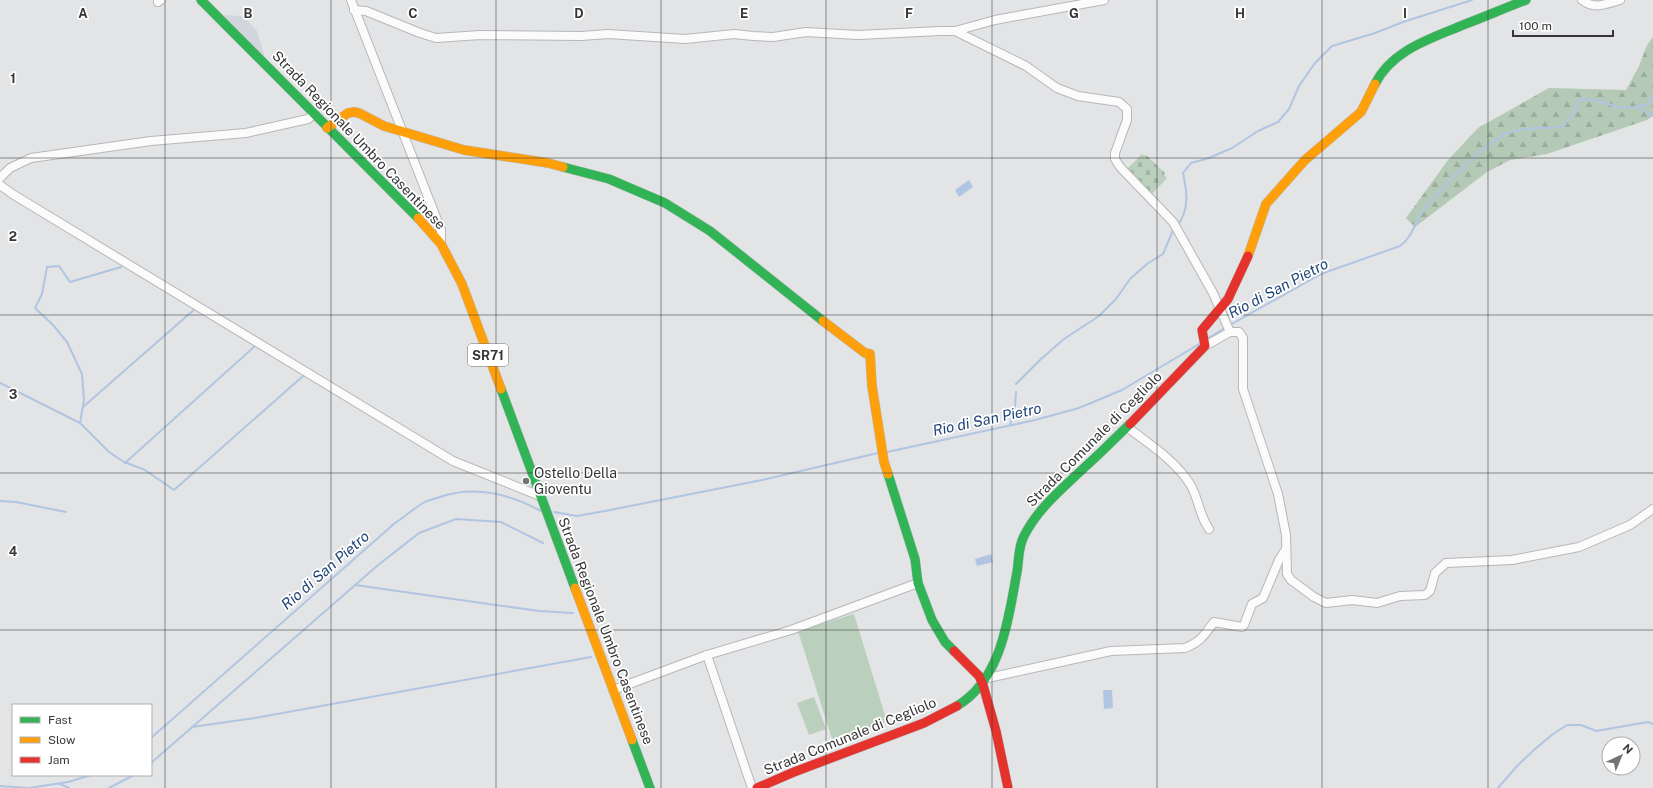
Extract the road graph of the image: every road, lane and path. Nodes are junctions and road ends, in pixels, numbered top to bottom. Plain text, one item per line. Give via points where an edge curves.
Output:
1 (201, 0) edge
2 (350, 0) edge
3 (1104, 0) edge
4 (1526, 0) edge
5 (1582, 0) edge
6 (1620, 0) edge
7 (354, 10) junction
8 (955, 31) junction
9 (314, 114) junction
10 (327, 128) junction
11 (402, 132) junction
12 (0, 178) edge
13 (0, 185) edge
14 (441, 244) junction
15 (1221, 308) junction
16 (1230, 332) junction
17 (1205, 346) junction
18 (1127, 427) junction
19 (540, 496) junction
20 (1653, 509) edge
21 (1209, 529) dead end
22 (1286, 549) junction
23 (918, 583) junction
24 (707, 655) junction
25 (986, 681) junction
26 (613, 690) junction
27 (650, 788) edge
28 (752, 788) edge
29 (757, 788) edge
30 (1008, 788) edge

1 - 9 street, Strada Regionale Umbro Casentinese / SR71
2 - 7 street
3 - 8 street via 995,20
4 - 15 street via 1416,44 1394,59 1379,76 1361,112 1305,160 1266,204 1251,248 1228,299
5 - 6 street via 1589,5 1602,6
7 - 8 street via 366,11 436,38 608,34 685,38 734,34 773,36 806,32 858,35
7 - 11 street
8 - 15 street via 1026,66 1057,88 1078,96 1120,102 1128,108 1115,159 1173,222
9 - 10 street, Strada Regionale Umbro Casentinese / SR71
9 - 12 street via 308,119 246,134 151,141 31,158 10,168
10 - 11 street via 348,113 354,112
10 - 14 street, Strada Regionale Umbro Casentinese / SR71
11 - 14 street via 441,230
11 - 23 street via 464,150 548,163 609,179 665,203 710,231 845,339 870,354 872,386 884,462 915,559
13 - 19 street via 453,461
14 - 19 street, Strada Regionale Umbro Casentinese / SR71 via 462,284
15 - 16 street
15 - 17 street via 1202,330
16 - 17 street
16 - 22 street via 1239,332 1243,338 1243,389 1278,494 1286,535
17 - 18 street, Strada Comunale di Cegliolo
18 - 21 street via 1182,473 1193,489 1203,520
18 - 25 street, Strada Comunale di Cegliolo via 1054,496 1031,524 1022,540 1010,610 994,667
19 - 26 street, Strada Regionale Umbro Casentinese / SR71
20 - 22 street via 1630,525 1578,547 1512,560 1446,563 1435,573 1430,591 1425,595 1400,596 1377,603 1352,600 1326,603 1314,597 1287,574
22 - 25 street via 1263,598 1252,604 1242,627 1214,622 1205,636 1186,648 1111,651
23 - 24 street via 791,630
23 - 25 street via 932,620 945,642 964,663
24 - 26 street
24 - 28 street
25 - 29 street, Strada Comunale di Cegliolo via 970,698 947,713
25 - 30 street
26 - 27 street, Strada Regionale Umbro Casentinese / SR71

